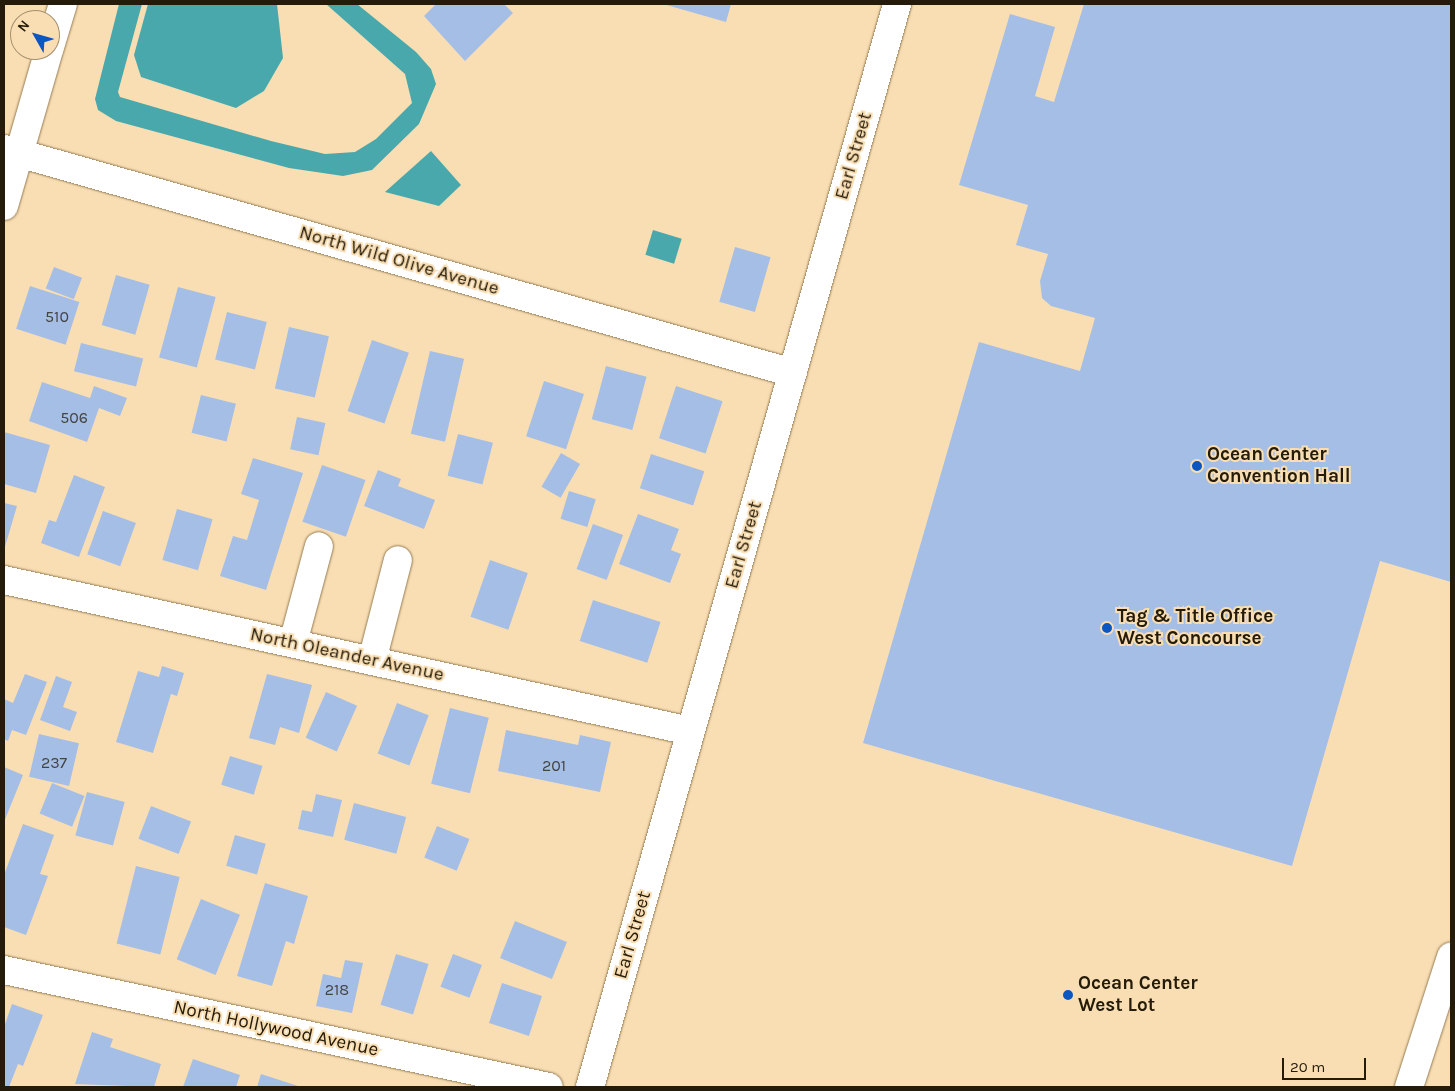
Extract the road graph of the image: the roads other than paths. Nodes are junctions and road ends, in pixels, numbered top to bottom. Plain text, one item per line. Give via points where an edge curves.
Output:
1 (897, 4) edge
2 (45, 60) edge
3 (11, 151) edge
4 (4, 206) edge
5 (794, 373) junction
6 (319, 546) dead end
7 (398, 560) dead end
8 (4, 580) edge
9 (293, 643) junction
10 (372, 661) junction
11 (690, 730) junction
12 (1451, 957) edge
13 (4, 970) edge
14 (549, 1087) edge
15 (590, 1087) edge
16 (1410, 1087) edge

1 - 5 street, Earl Street
2 - 3 street
3 - 4 street
3 - 5 street, North Wild Olive Avenue
5 - 11 street, Earl Street
6 - 9 street
7 - 10 street
8 - 9 street, North Oleander Avenue
9 - 10 street, North Oleander Avenue
10 - 11 street, North Oleander Avenue
11 - 15 street, Earl Street
12 - 16 street
13 - 14 street, North Hollywood Avenue

